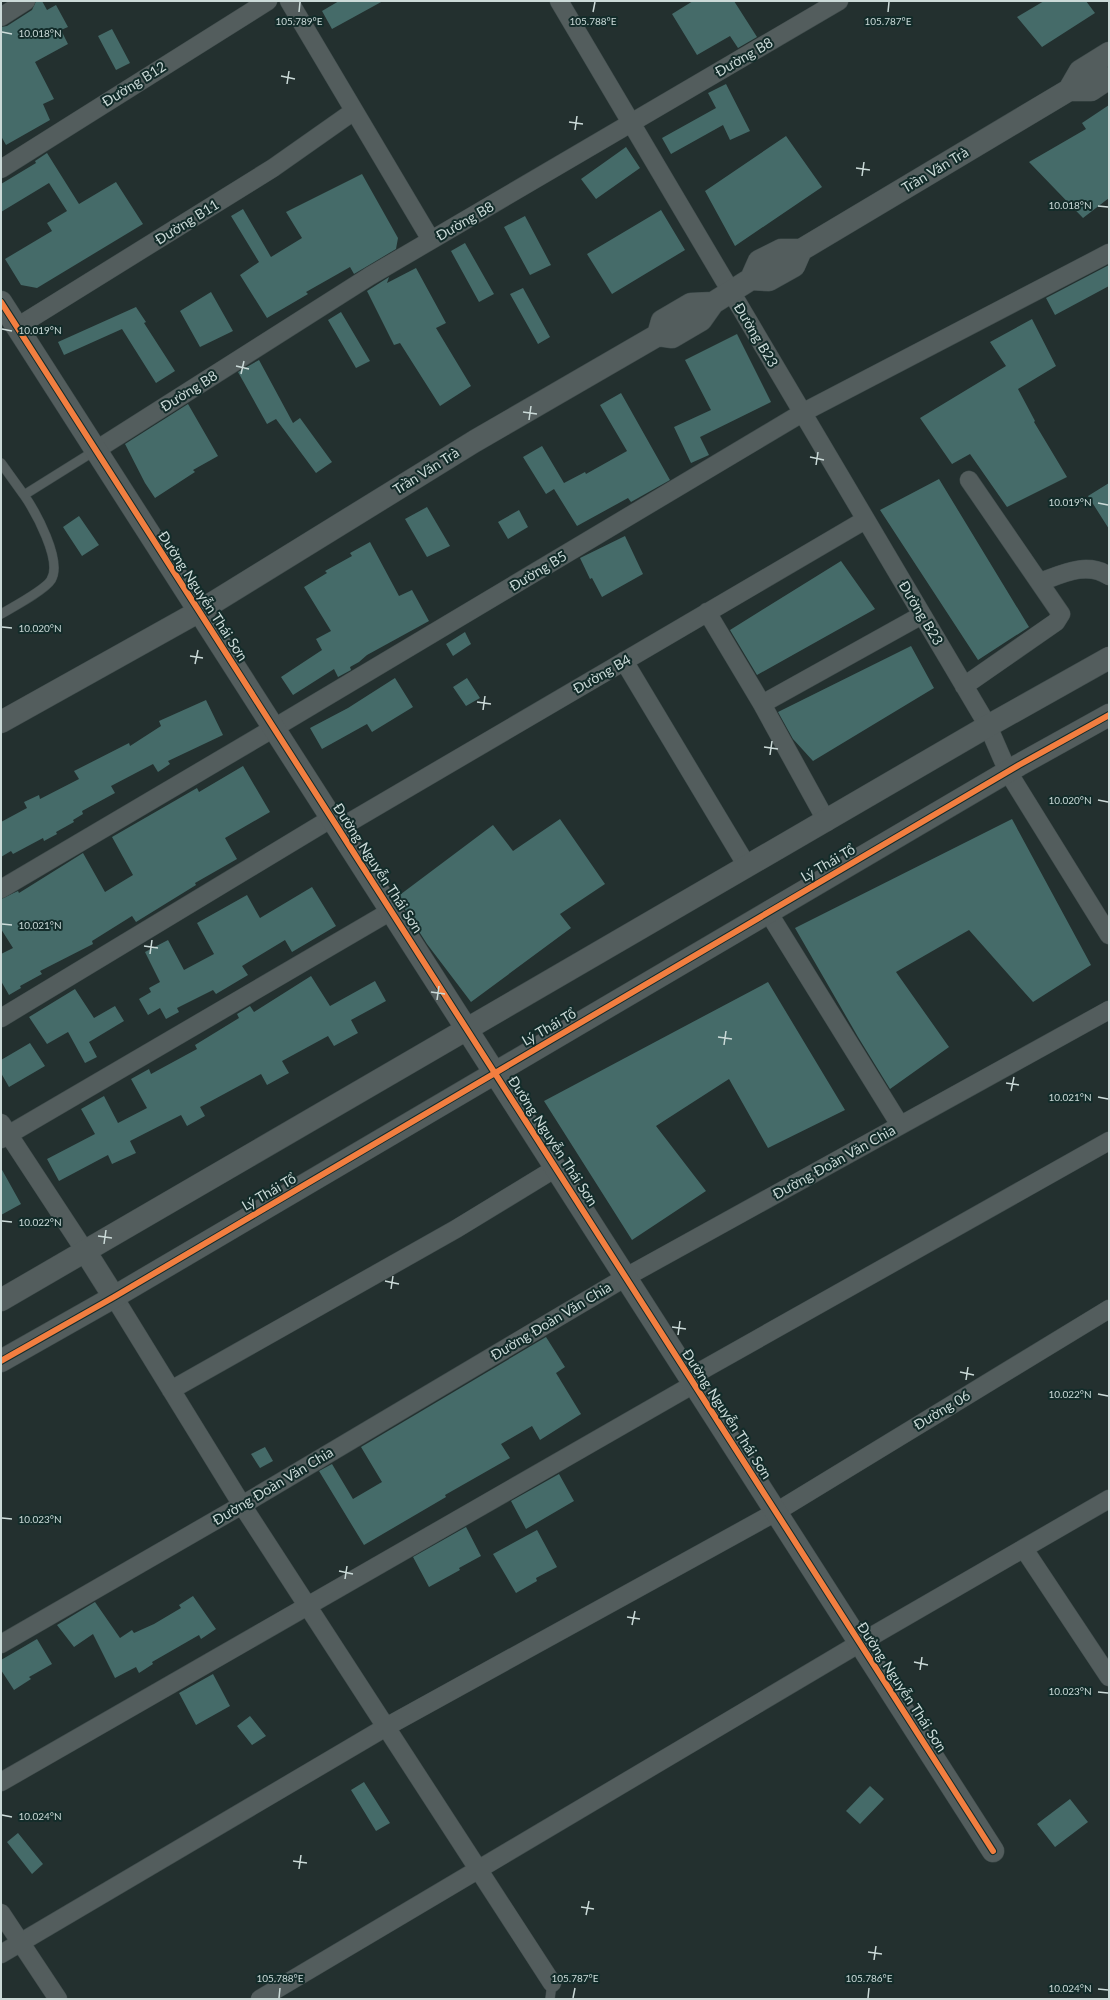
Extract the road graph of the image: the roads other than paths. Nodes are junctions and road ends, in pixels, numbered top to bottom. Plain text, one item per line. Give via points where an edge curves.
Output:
1 (26, 1) edge
2 (268, 1) edge
3 (289, 1) edge
4 (560, 1) edge
5 (839, 1) edge
6 (1, 17) edge
7 (1109, 53) edge
8 (1109, 78) edge
9 (1069, 90) junction
10 (354, 111) junction
11 (632, 123) junction
12 (1, 169) edge
13 (431, 240) junction
14 (1109, 253) edge
15 (722, 298) junction
16 (1, 302) edge
17 (17, 327) junction
18 (802, 413) junction
19 (96, 450) junction
20 (1, 463) edge
21 (969, 480) dead end
22 (24, 495) junction
23 (865, 520) junction
24 (1109, 576) edge
25 (1040, 582) junction
26 (198, 612) junction
27 (707, 612) junction
28 (1, 614) edge
29 (922, 615) junction
30 (1109, 658) edge
31 (624, 661) junction
32 (964, 686) junction
33 (762, 704) junction
34 (1109, 715) edge
35 (1, 722) edge
36 (988, 726) junction
37 (274, 728) junction
38 (1008, 772) junction
39 (827, 822) junction
40 (335, 824) junction
41 (747, 866) junction
42 (1, 889) edge
43 (391, 911) junction
44 (768, 912) junction
45 (1109, 935) edge
46 (1109, 1010) edge
47 (1, 1018) edge
48 (466, 1029) junction
49 (495, 1073) junction
50 (900, 1125) junction
51 (3, 1132) edge
52 (1109, 1141) edge
53 (556, 1168) junction
54 (85, 1251) junction
55 (626, 1277) junction
56 (114, 1297) junction
57 (1, 1300) edge
58 (1109, 1309) edge
59 (1, 1361) edge
60 (692, 1381) junction
61 (171, 1390) junction
62 (1109, 1500) edge
63 (242, 1505) junction
64 (776, 1512) junction
65 (1024, 1549) junction
66 (308, 1606) junction
67 (860, 1643) junction
68 (1, 1644) edge
69 (1109, 1677) edge
70 (386, 1727) junction
71 (1, 1782) edge
72 (994, 1851) dead end
73 (478, 1870) junction
74 (1, 1913) edge
75 (21, 1943) junction
76 (1, 1954) edge
77 (551, 1991) edge
78 (58, 1999) edge
79 (260, 1999) edge

1 - 6 street
2 - 12 street, Đường B12
3 - 10 street
4 - 11 street, Đường B23
5 - 11 street, Đường B8
7 - 9 street, Trần Văn Trà via 1080,71
8 - 9 street via 1090,90
9 - 15 street, Trần Văn Trà via 801,250 794,266 769,280 751,280
10 - 13 street
10 - 17 street, Đường B11 via 273,168
11 - 13 street, Đường B8
11 - 15 street, Đường B23
13 - 19 street, Đường B8
14 - 18 street, Đường B5
15 - 18 street, Đường B23
15 - 26 street, Trần Văn Trà via 701,320 672,337 658,335 475,441
16 - 17 street, Đường Nguyễn Thái Sơn
17 - 19 street, Đường Nguyễn Thái Sơn
18 - 23 street, Đường B23
18 - 37 street, Đường B5
19 - 22 lane
19 - 26 street, Đường Nguyễn Thái Sơn
20 - 22 lane
21 - 25 street
22 - 28 lane via 51,548 54,565 52,579 44,587
23 - 27 street, Đường B4
23 - 29 street, Đường B23
24 - 25 street via 1078,569
25 - 32 street via 1059,610 1059,618
26 - 35 street, Trần Văn Trà
26 - 37 street, Đường Nguyễn Thái Sơn
27 - 31 street, Đường B4
27 - 33 street
29 - 32 street, Đường B23
29 - 33 street
30 - 36 street
31 - 40 street, Đường B4
31 - 41 street
32 - 36 street, Đường B23
33 - 39 street
34 - 38 street, Lý Thái Tổ
36 - 38 street, Đường B23
36 - 39 street
37 - 40 street, Đường Nguyễn Thái Sơn
37 - 42 street, Đường B5
38 - 44 street, Lý Thái Tổ
38 - 45 street, Đường B23
39 - 41 street
40 - 43 street, Đường Nguyễn Thái Sơn
40 - 47 street, Đường B4
41 - 48 street
43 - 48 street, Đường Nguyễn Thái Sơn
43 - 51 street
44 - 49 street, Lý Thái Tổ
44 - 50 street
46 - 50 street, Đường Đoàn Văn Chia
48 - 49 street, Đường Nguyễn Thái Sơn
48 - 54 street
49 - 53 street, Đường Nguyễn Thái Sơn
49 - 56 street, Lý Thái Tổ
50 - 55 street, Đường Đoàn Văn Chia
51 - 54 street
52 - 60 street
53 - 55 street, Đường Nguyễn Thái Sơn
53 - 61 street via 456,1229
54 - 56 street
54 - 57 street
55 - 60 street, Đường Nguyễn Thái Sơn
55 - 63 street, Đường Đoàn Văn Chia
56 - 59 street, Lý Thái Tổ
56 - 61 street
58 - 64 street, Đường 06
60 - 64 street, Đường Nguyễn Thái Sơn
60 - 66 street
61 - 63 street
62 - 65 street
63 - 66 street
63 - 68 street, Đường Đoàn Văn Chia
64 - 67 street, Đường Nguyễn Thái Sơn
64 - 70 street, Đường 06
65 - 67 street
65 - 69 street
66 - 70 street
66 - 71 street
67 - 72 street, Đường Nguyễn Thái Sơn
67 - 73 street
70 - 73 street
70 - 75 street, Đường 06
73 - 77 street
73 - 79 street
74 - 75 street
75 - 76 street, Đường 06
75 - 78 street

